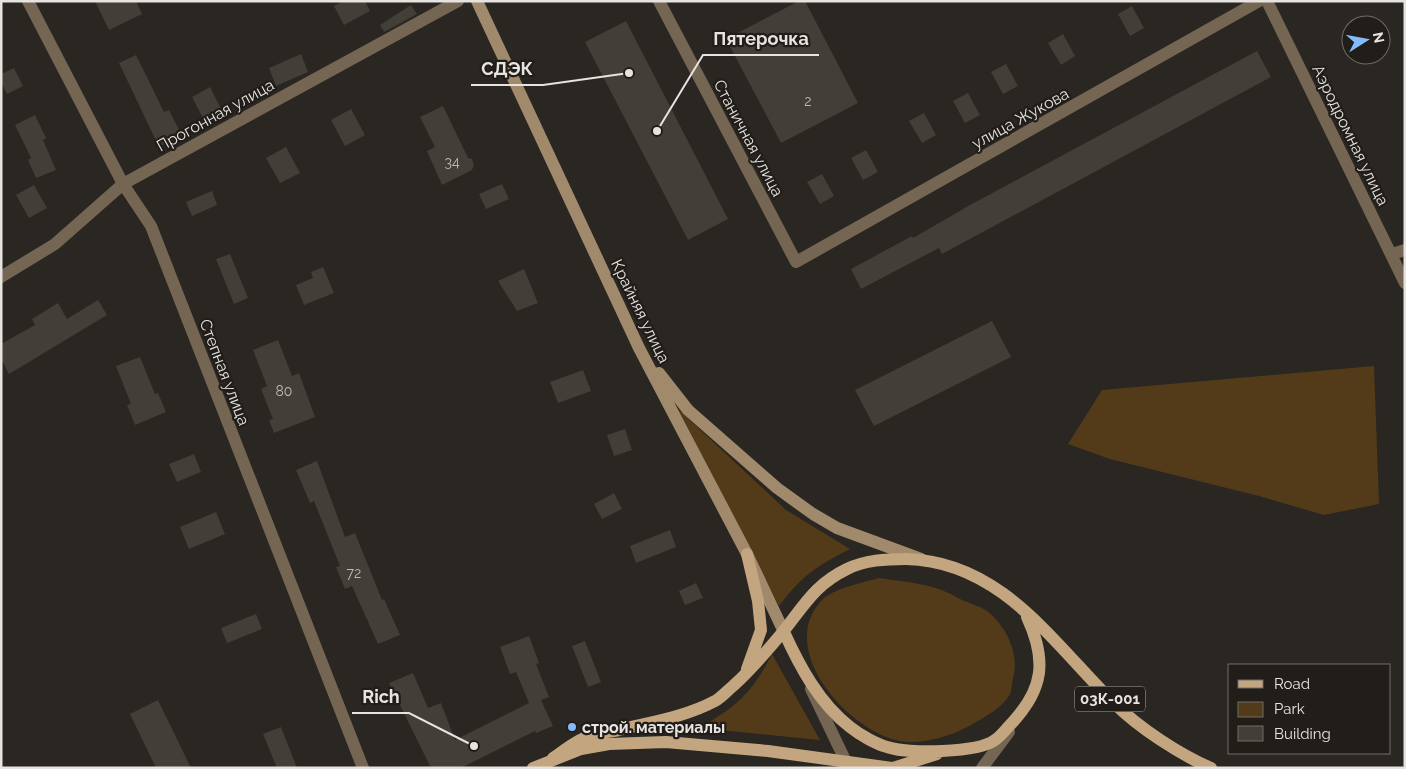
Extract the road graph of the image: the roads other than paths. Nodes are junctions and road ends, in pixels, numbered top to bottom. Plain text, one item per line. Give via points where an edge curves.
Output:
1 (28, 1) edge
2 (458, 1) edge
3 (477, 1) edge
4 (659, 1) edge
5 (1259, 1) edge
6 (1267, 1) edge
7 (122, 184) junction
8 (1405, 250) edge
9 (1392, 254) junction
10 (796, 262) joint
11 (1, 277) edge
12 (1405, 283) edge
13 (639, 348) junction
14 (747, 554) junction
15 (924, 559) junction
16 (1024, 610) junction
17 (784, 632) junction
18 (799, 665) junction
19 (745, 676) junction
20 (1028, 707) junction
21 (944, 752) junction
22 (553, 758) junction
23 (847, 764) edge
24 (363, 768) edge
25 (533, 768) edge
26 (893, 768) edge
27 (982, 768) edge
28 (1211, 768) edge

1 - 7 street, Степная улица
2 - 7 street, Прогонная улица
3 - 13 main road, Крайняя улица
4 - 10 street, Станичная улица
5 - 10 street, улица Жукова
6 - 9 street, Аэродромная улица
7 - 11 street, Прогонная улица via 55,244
7 - 24 street, Степная улица via 151,226
8 - 9 street
9 - 12 street, Аэродромная улица
13 - 14 main road, Крайняя улица
13 - 15 main road, 03К-001 via 688,410 801,506 837,528
14 - 17 main road, Крайняя улица
14 - 19 main road via 758,601 760,630
15 - 16 main road, 03К-001 via 974,576
15 - 17 main road, 03К-001 via 873,561 848,568 812,593
16 - 20 main road, 03К-001 via 1038,640 1041,665
16 - 28 main road, 03К-001 via 1115,704 1152,734
17 - 18 main road
17 - 19 main road, 03К-001
18 - 21 main road via 821,698 851,728 888,748
18 - 23 street
19 - 22 main road, 03К-001 via 716,700 681,716 587,736
20 - 21 main road via 995,741
20 - 27 street, 03К-001
21 - 26 main road
22 - 23 main road, 03К-001 via 609,744 666,742
22 - 25 main road, 03К-001
23 - 26 main road, 03К-001

